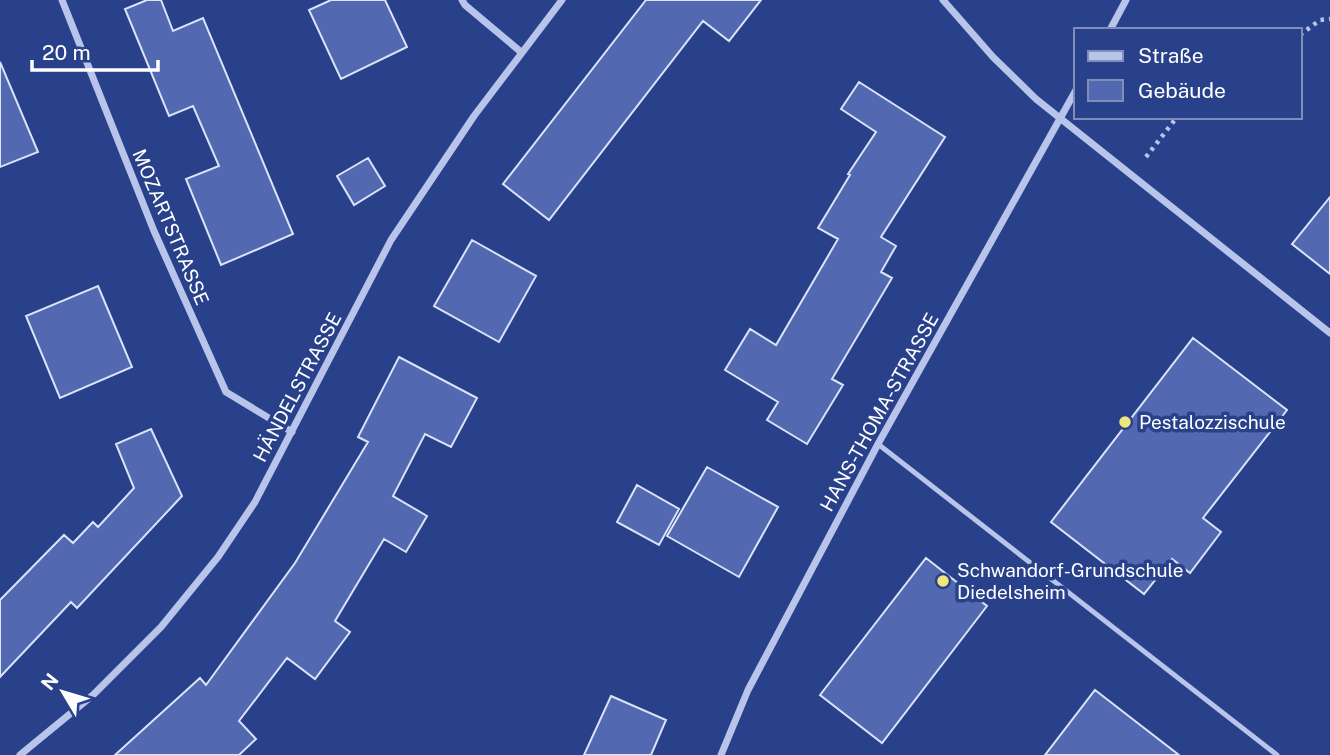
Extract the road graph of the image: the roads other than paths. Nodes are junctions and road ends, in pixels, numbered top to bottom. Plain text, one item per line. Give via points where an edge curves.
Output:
1 (62, 0) edge
2 (463, 0) edge
3 (562, 0) edge
4 (943, 0) edge
5 (1126, 0) edge
6 (1111, 28) edge
7 (521, 52) junction
8 (1074, 94) edge
9 (1061, 118) junction
10 (1330, 333) edge
11 (292, 432) junction
12 (878, 444) junction
13 (20, 755) edge
14 (721, 755) edge
15 (1277, 755) edge

1 - 11 street, MOZARTSTRASSE via 154,231 226,392
2 - 7 street
3 - 7 street, HÄNDELSTRASSE
4 - 9 street via 993,57
5 - 6 street
7 - 11 street, HÄNDELSTRASSE via 391,240
8 - 9 street, HANS-THOMA-STRASSE
9 - 10 street
9 - 12 street, HANS-THOMA-STRASSE
11 - 13 street, HÄNDELSTRASSE via 255,502 218,558 161,627 93,695
12 - 14 street, HANS-THOMA-STRASSE via 748,690
12 - 15 lane

